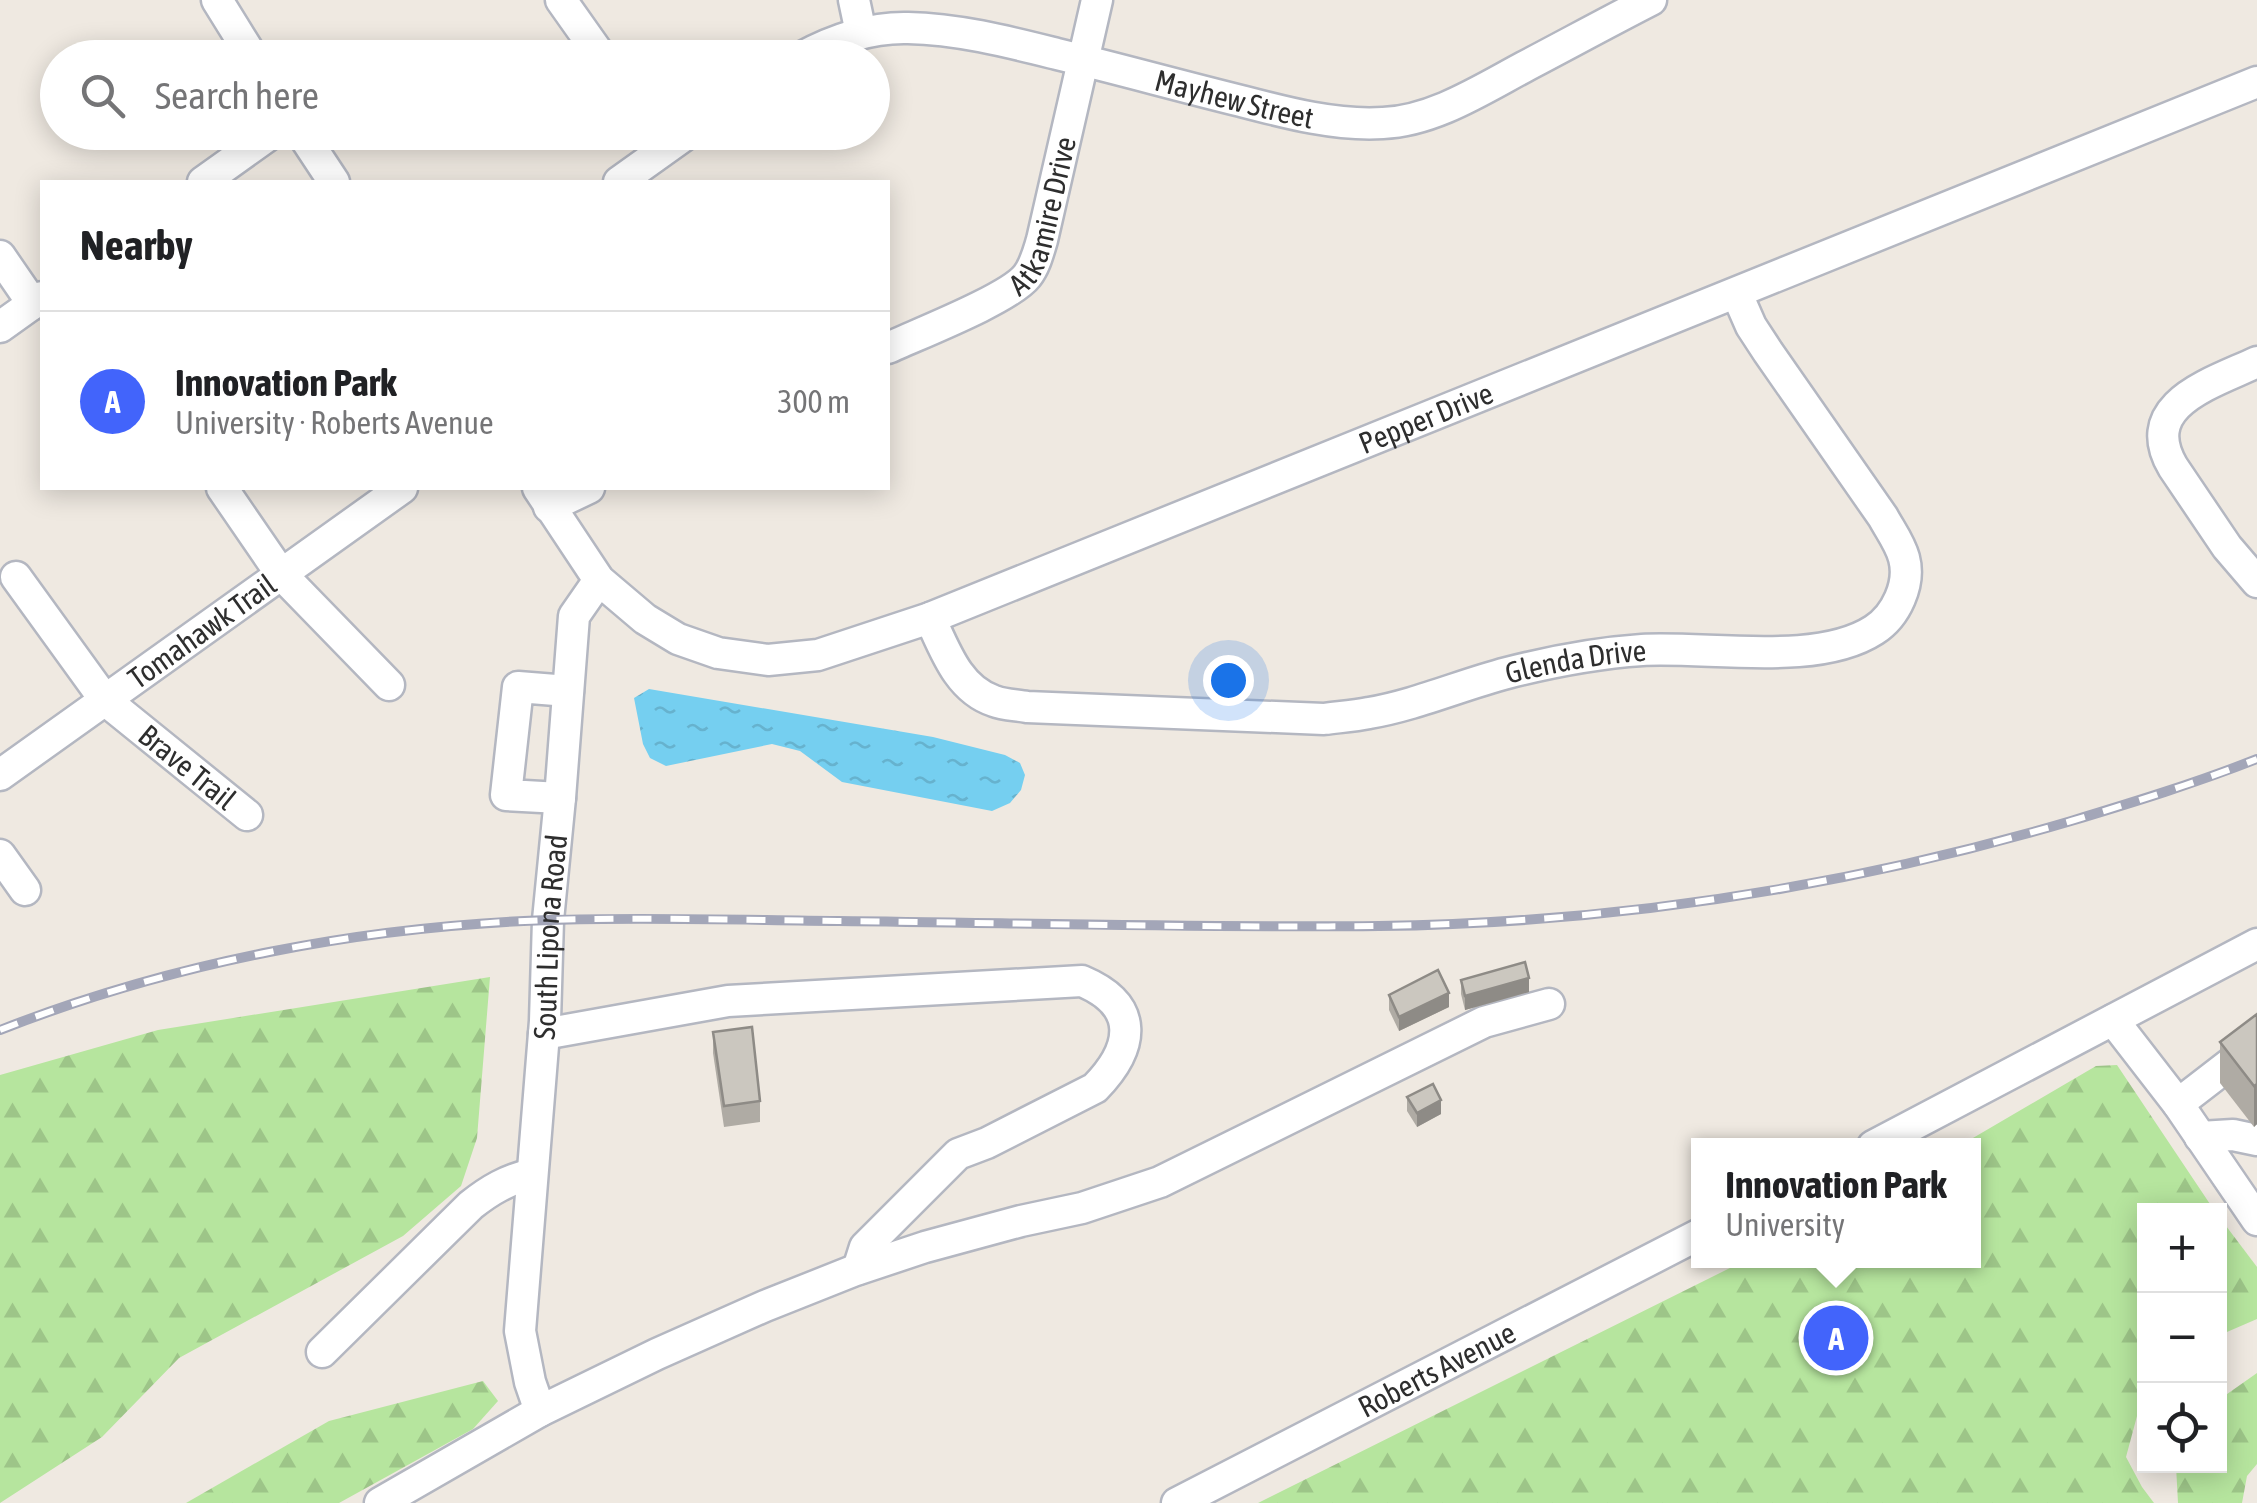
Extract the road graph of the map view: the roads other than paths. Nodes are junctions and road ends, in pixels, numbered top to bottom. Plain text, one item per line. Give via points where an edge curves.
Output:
1 (217, 0) edge
2 (561, 0) edge
3 (854, 0) edge
4 (1097, 0) edge
5 (1651, 0) edge
6 (1617, 8) edge
7 (861, 33) junction
8 (242, 40) edge
9 (589, 40) edge
10 (838, 40) edge
11 (1083, 60) junction
12 (2257, 82) edge
13 (248, 150) edge
14 (313, 150) edge
15 (656, 150) edge
16 (206, 180) edge
17 (333, 180) edge
18 (620, 180) edge
19 (0, 256) edge
20 (1737, 294) junction
21 (38, 300) edge
22 (0, 327) edge
23 (890, 347) edge
24 (2257, 362) edge
25 (223, 490) edge
26 (399, 490) edge
27 (580, 490) edge
28 (543, 497) edge
29 (281, 574) junction
30 (16, 576) dead end
31 (599, 580) junction
32 (2257, 582) edge
33 (930, 618) junction
34 (388, 685) dead end
35 (568, 691) junction
36 (105, 700) junction
37 (511, 752) junction
38 (564, 754) junction
39 (0, 775) edge
40 (560, 798) junction
41 (247, 815) dead end
42 (0, 856) edge
43 (25, 890) dead end
44 (2257, 944) edge
45 (1549, 1004) dead end
46 (2114, 1020) junction
47 (544, 1034) junction
48 (2257, 1043) edge
49 (2178, 1104) junction
50 (2200, 1137) junction
51 (1888, 1138) edge
52 (2257, 1140) edge
53 (532, 1174) junction
54 (2257, 1220) edge
55 (1691, 1240) edge
56 (858, 1269) junction
57 (322, 1352) dead end
58 (540, 1411) junction
59 (380, 1503) edge
60 (1177, 1503) edge

1 - 8 street
2 - 9 street
3 - 7 street
4 - 11 street, Atkamire Drive
5 - 6 street, Mayhew Street
6 - 11 street, Mayhew Street via 1473,94 1383,124 1272,109
7 - 10 street, Mayhew Street
7 - 11 street, Mayhew Street via 950,31
11 - 23 street, Atkamire Drive via 1042,240 1027,276 1006,293
12 - 20 street, Pepper Drive
13 - 16 street
14 - 17 street
15 - 18 street
19 - 21 street
20 - 33 street, Pepper Drive
20 - 33 street, Glenda Drive via 1905,562 1900,600 1874,630 1848,642 1756,653 1640,650 1588,657 1324,719 995,702 959,675
21 - 22 street
24 - 32 street via 2187,395 2173,408 2163,436 2166,454
25 - 29 street
26 - 29 street, Tomahawk Trail
27 - 28 street
28 - 31 street
29 - 34 street
29 - 36 street, Tomahawk Trail
30 - 36 street, Brave Trail
31 - 33 street, Pepper Drive via 678,639 768,660 818,656
31 - 35 street, South Lipona Road via 574,616
35 - 37 street via 518,688
35 - 38 street, South Lipona Road
36 - 39 street, Tomahawk Trail
36 - 41 street, Brave Trail
37 - 38 street
37 - 40 street via 506,795
38 - 40 street, South Lipona Road
40 - 47 street, South Lipona Road
42 - 43 street
44 - 46 street
45 - 56 street via 1484,1022 1160,1182
46 - 49 street
46 - 51 street
47 - 53 street, South Lipona Road
47 - 56 street via 728,1000 1082,981 1104,990 1126,1029 1125,1045 1106,1077 958,1154 865,1247
48 - 49 street
49 - 50 street
50 - 52 street
50 - 54 street
53 - 57 street via 470,1205
53 - 58 street, South Lipona Road via 520,1331
55 - 60 street, Roberts Avenue
56 - 58 street
58 - 59 street

